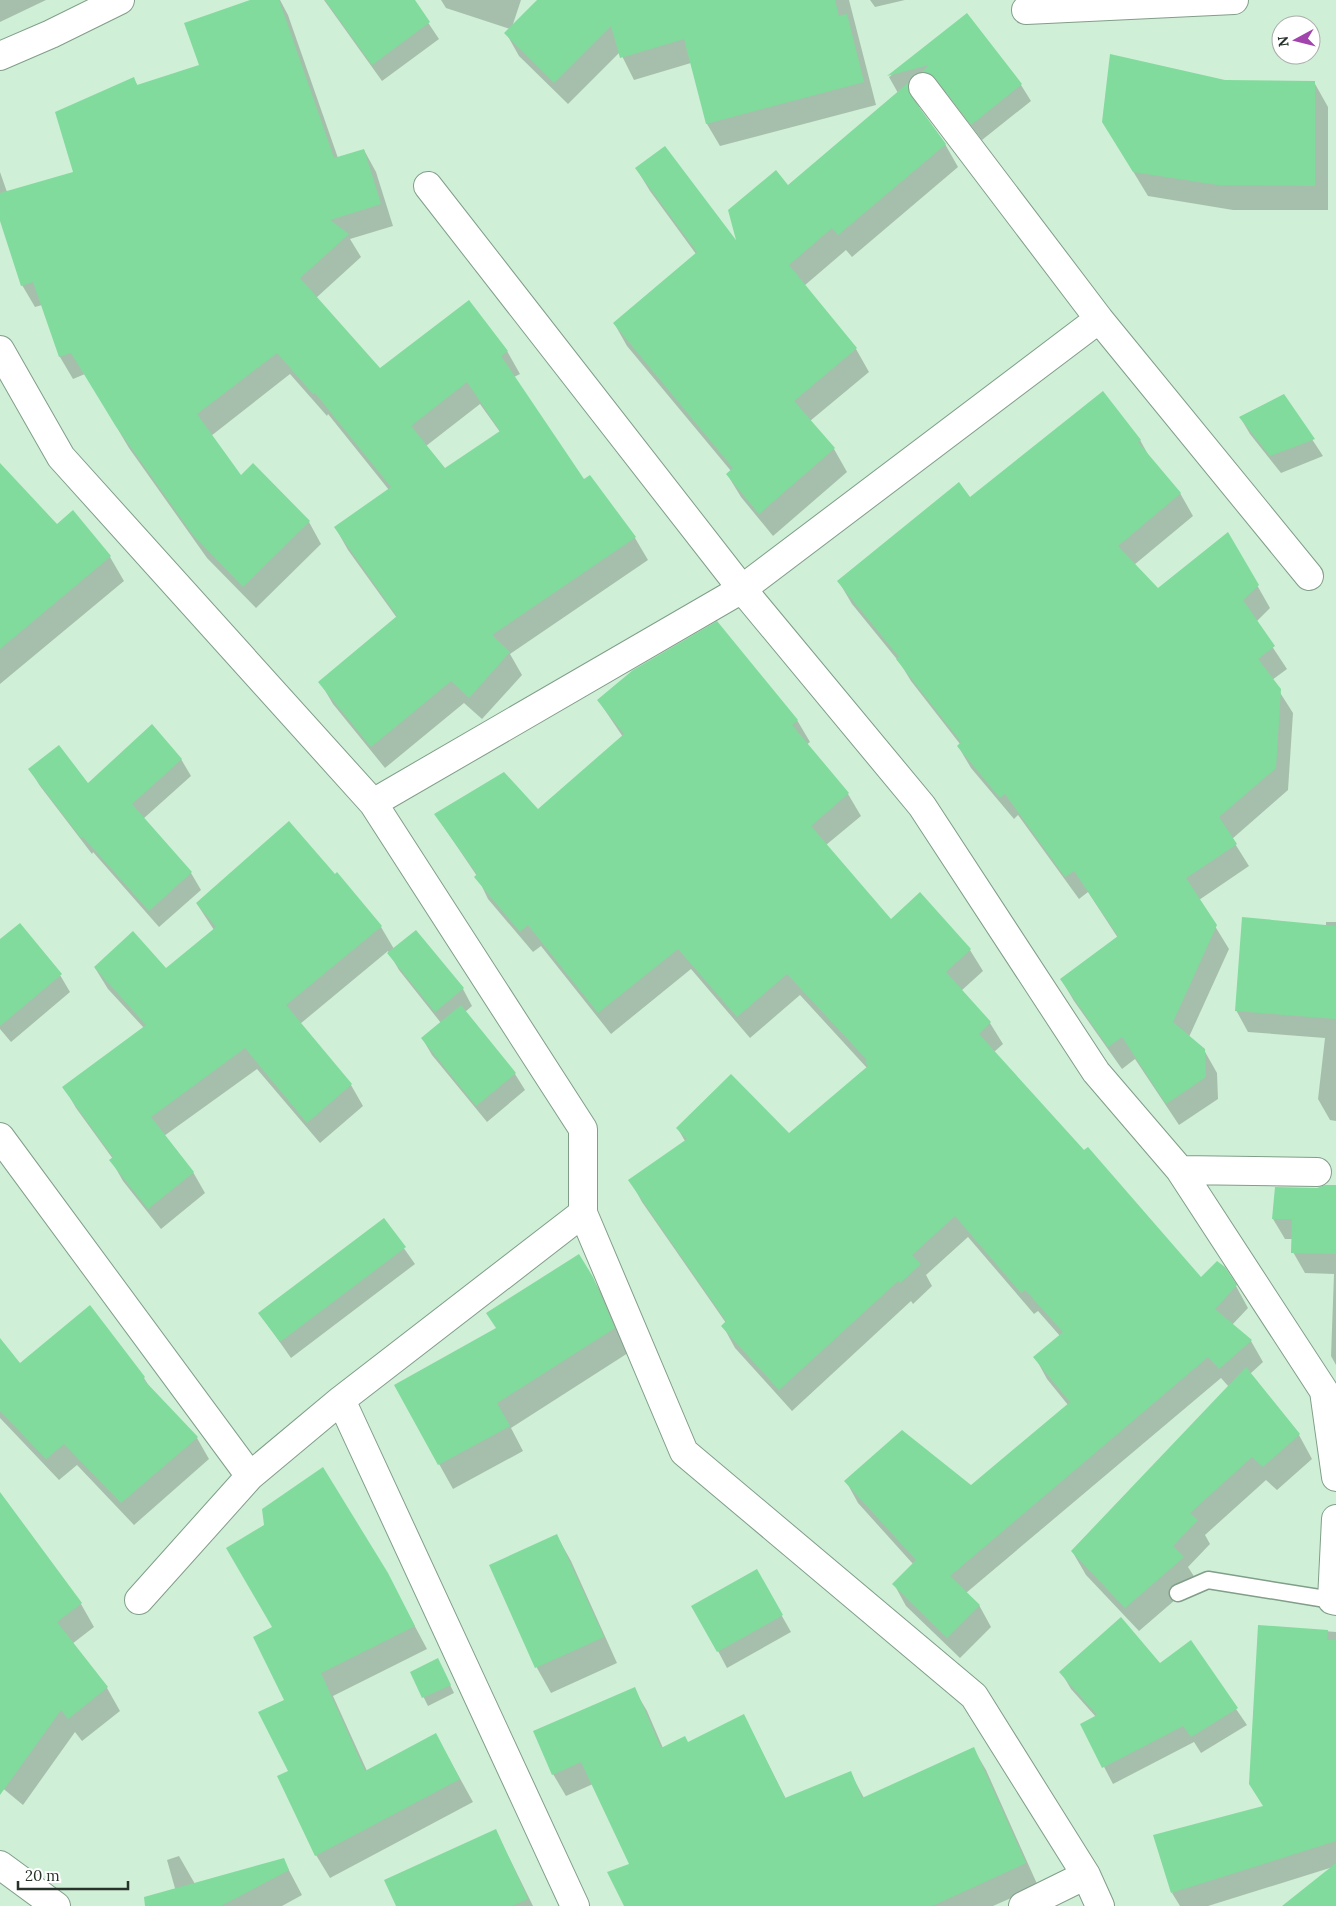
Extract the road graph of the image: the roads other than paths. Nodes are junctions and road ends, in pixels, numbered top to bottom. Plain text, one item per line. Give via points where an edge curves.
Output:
1 (120, 0) edge
2 (1234, 0) edge
3 (1026, 10) dead end
4 (0, 56) edge
5 (923, 87) dead end
6 (428, 186) dead end
7 (1099, 319) junction
8 (0, 350) edge
9 (1309, 576) dead end
10 (742, 589) junction
11 (373, 803) junction
12 (0, 1137) edge
13 (1180, 1170) junction
14 (1316, 1172) dead end
15 (583, 1213) junction
16 (341, 1400) junction
17 (250, 1476) junction
18 (1336, 1477) edge
19 (1336, 1519) edge
20 (1178, 1593) dead end
21 (139, 1600) dead end
22 (1334, 1600) edge
23 (0, 1865) edge
24 (1086, 1875) junction
25 (56, 1906) edge
26 (575, 1906) edge
27 (1024, 1906) edge
28 (1100, 1906) edge

1 - 4 street
2 - 3 street
5 - 7 street
6 - 10 street
7 - 9 street
7 - 10 street
8 - 11 street via 61,457
10 - 11 street
10 - 13 street via 922,806 1096,1072
11 - 15 street via 583,1129
12 - 17 street
13 - 14 street
13 - 18 street via 1324,1391
15 - 16 street
15 - 24 street via 684,1452 974,1696
16 - 17 street
16 - 26 street
17 - 21 street
19 - 22 street
20 - 22 lane via 1208,1580
23 - 25 street
24 - 27 street
24 - 28 street

